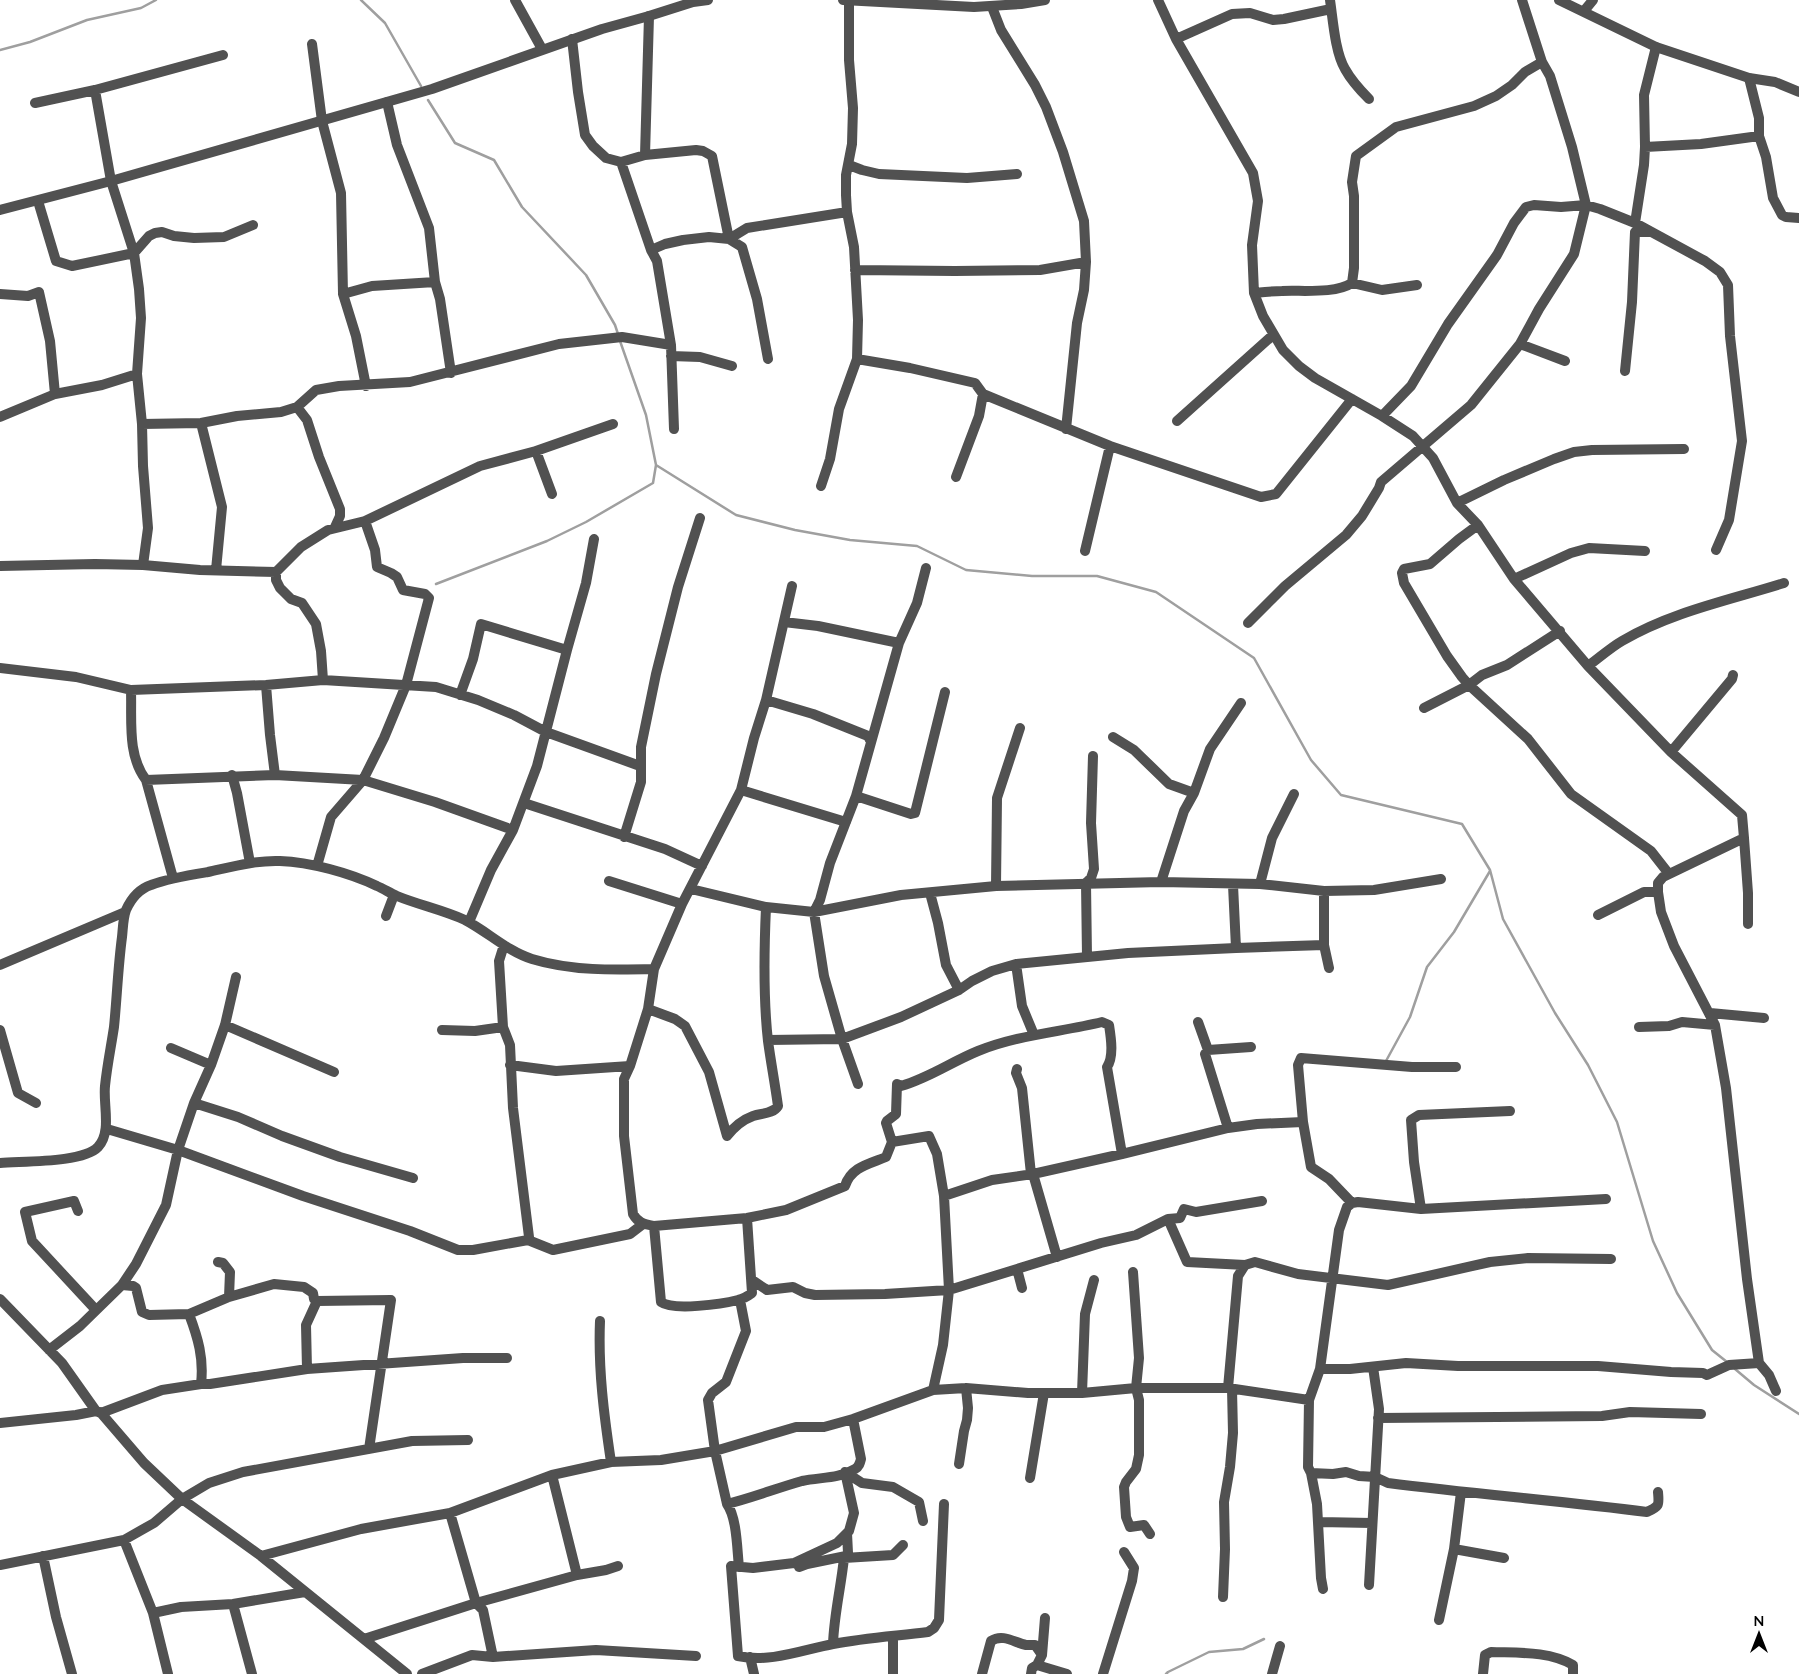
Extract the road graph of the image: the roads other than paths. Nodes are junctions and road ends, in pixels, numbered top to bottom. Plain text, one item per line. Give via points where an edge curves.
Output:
1 (515, 0) edge
2 (708, 0) edge
3 (843, 0) edge
4 (1045, 0) edge
5 (1158, 0) edge
6 (1522, 0) edge
7 (1559, 0) edge
8 (1593, 0) edge
9 (849, 1) edge
10 (1331, 5) edge
11 (992, 7) junction
12 (1584, 11) junction
13 (649, 16) junction
14 (1176, 39) junction
15 (572, 40) junction
16 (312, 44) dead end
17 (1656, 47) junction
18 (542, 49) junction
19 (222, 55) dead end
20 (1542, 62) junction
21 (1749, 78) junction
22 (95, 90) junction
23 (1799, 92) edge
24 (1370, 99) dead end
25 (387, 102) junction
26 (35, 103) dead end
27 (322, 121) junction
28 (1759, 136) junction
29 (1645, 146) junction
30 (645, 155) junction
31 (621, 162) junction
32 (849, 165) junction
33 (1017, 174) dead end
34 (110, 182) junction
35 (38, 201) junction
36 (1586, 205) junction
37 (0, 210) edge
38 (847, 212) junction
39 (1799, 218) edge
40 (1635, 223) junction
41 (253, 225) dead end
42 (747, 228) junction
43 (1653, 232) junction
44 (729, 239) junction
45 (742, 247) junction
46 (651, 250) junction
47 (134, 253) junction
48 (1086, 262) junction
49 (855, 270) junction
50 (435, 282) junction
51 (1352, 283) junction
52 (1418, 285) dead end
53 (1254, 293) junction
54 (0, 294) edge
55 (343, 294) junction
56 (1273, 335) junction
57 (1520, 344) junction
58 (671, 350) junction
59 (768, 359) dead end
60 (857, 359) junction
61 (1565, 361) dead end
62 (732, 366) dead end
63 (1626, 371) dead end
64 (451, 372) junction
65 (137, 374) junction
66 (366, 386) junction
67 (54, 394) junction
68 (983, 394) junction
69 (1352, 398) junction
70 (297, 407) junction
71 (1382, 416) junction
72 (0, 417) edge
73 (1177, 421) dead end
74 (201, 423) junction
75 (142, 424) junction
76 (613, 424) dead end
77 (674, 429) dead end
78 (1066, 429) junction
79 (1110, 446) junction
80 (1422, 447) junction
81 (1684, 449) dead end
82 (536, 451) junction
83 (956, 477) dead end
84 (821, 486) dead end
85 (552, 494) dead end
86 (1458, 503) junction
87 (700, 518) dead end
88 (365, 521) junction
89 (1478, 525) junction
90 (336, 527) junction
91 (594, 539) dead end
92 (1716, 550) dead end
93 (1084, 551) dead end
94 (1644, 552) dead end
95 (143, 565) junction
96 (0, 566) edge
97 (926, 568) dead end
98 (216, 570) junction
99 (276, 572) junction
100 (1514, 578) junction
101 (1784, 583) dead end
102 (792, 586) dead end
103 (784, 622) junction
104 (1248, 623) dead end
105 (1560, 631) junction
106 (899, 643) junction
107 (567, 650) junction
108 (1588, 666) junction
109 (0, 668) edge
110 (1733, 675) dead end
111 (323, 680) junction
112 (266, 685) junction
113 (406, 685) junction
114 (1469, 685) junction
115 (131, 690) junction
116 (945, 692) dead end
117 (460, 695) junction
118 (766, 700) junction
119 (1241, 703) dead end
120 (1424, 708) dead end
121 (1020, 728) dead end
122 (546, 732) junction
123 (1113, 737) dead end
124 (870, 740) junction
125 (1671, 752) junction
126 (1093, 756) dead end
127 (640, 766) junction
128 (232, 775) junction
129 (275, 775) junction
130 (146, 780) junction
131 (363, 780) junction
132 (741, 790) junction
133 (1194, 793) junction
134 (1294, 794) dead end
135 (856, 796) junction
136 (524, 803) junction
137 (846, 822) junction
138 (513, 830) junction
139 (624, 837) junction
140 (1744, 838) junction
141 (250, 863) junction
142 (317, 866) junction
143 (702, 866) junction
144 (1669, 874) junction
145 (173, 878) junction
146 (1441, 879) dead end
147 (609, 881) dead end
148 (1161, 882) junction
149 (1086, 883) junction
150 (1233, 884) junction
151 (1260, 884) junction
152 (996, 886) junction
153 (690, 889) junction
154 (1324, 891) junction
155 (1658, 892) junction
156 (930, 893) junction
157 (394, 895) junction
158 (682, 904) junction
159 (766, 907) junction
160 (125, 912) junction
161 (814, 912) junction
162 (1598, 915) dead end
163 (386, 916) dead end
164 (469, 922) junction
165 (1748, 924) dead end
166 (504, 945) junction
167 (1324, 946) junction
168 (1236, 948) junction
169 (1087, 957) junction
170 (1016, 964) junction
171 (0, 965) edge
172 (1329, 968) dead end
173 (654, 969) junction
174 (236, 976) dead end
175 (959, 990) junction
176 (648, 1009) junction
177 (1710, 1013) junction
178 (1764, 1018) dead end
179 (1198, 1022) dead end
180 (225, 1025) junction
181 (1715, 1025) junction
182 (503, 1027) junction
183 (1639, 1027) dead end
184 (0, 1030) edge
185 (442, 1030) dead end
186 (1034, 1035) junction
187 (842, 1039) junction
188 (768, 1040) junction
189 (1251, 1047) dead end
190 (172, 1048) dead end
191 (1208, 1050) junction
192 (211, 1064) junction
193 (510, 1065) junction
194 (630, 1066) junction
195 (1456, 1067) dead end
196 (1017, 1069) dead end
197 (334, 1072) dead end
198 (858, 1084) dead end
199 (36, 1103) dead end
200 (194, 1103) junction
201 (1510, 1111) dead end
202 (1303, 1122) junction
203 (1228, 1128) junction
204 (107, 1129) junction
205 (892, 1142) junction
206 (178, 1150) junction
207 (1122, 1154) junction
208 (0, 1163) edge
209 (1032, 1174) junction
210 (413, 1178) dead end
211 (944, 1196) junction
212 (1606, 1199) dead end
213 (1262, 1201) dead end
214 (1352, 1203) junction
215 (1420, 1209) junction
216 (78, 1211) dead end
217 (747, 1218) junction
218 (1168, 1219) junction
219 (649, 1225) junction
220 (528, 1240) junction
221 (1057, 1257) junction
222 (1611, 1259) dead end
223 (218, 1262) dead end
224 (1245, 1265) junction
225 (1017, 1269) junction
226 (1133, 1272) dead end
227 (1332, 1279) junction
228 (752, 1280) junction
229 (1094, 1280) dead end
230 (122, 1285) junction
231 (1022, 1288) dead end
232 (950, 1290) junction
233 (229, 1297) junction
234 (0, 1299) edge
235 (740, 1300) junction
236 (317, 1301) junction
237 (96, 1310) junction
238 (189, 1314) junction
239 (600, 1321) dead end
240 (49, 1350) junction
241 (507, 1358) dead end
242 (1759, 1363) junction
243 (380, 1365) junction
244 (1373, 1367) junction
245 (1320, 1369) junction
246 (307, 1370) junction
247 (201, 1384) junction
248 (966, 1388) junction
249 (1136, 1388) junction
250 (1230, 1388) junction
251 (933, 1390) junction
252 (1776, 1391) dead end
253 (1044, 1393) junction
254 (1082, 1393) junction
255 (1309, 1400) junction
256 (98, 1412) junction
257 (1701, 1414) dead end
258 (1378, 1418) junction
259 (853, 1419) junction
260 (0, 1423) edge
261 (468, 1440) dead end
262 (370, 1449) junction
263 (715, 1451) junction
264 (611, 1462) junction
265 (959, 1464) dead end
266 (845, 1472) junction
267 (1312, 1473) junction
268 (552, 1475) junction
269 (1375, 1477) junction
270 (1030, 1478) dead end
271 (1460, 1492) junction
272 (1658, 1492) dead end
273 (182, 1499) junction
274 (726, 1504) junction
275 (944, 1504) dead end
276 (450, 1513) junction
277 (923, 1521) dead end
278 (1318, 1522) junction
279 (1372, 1523) junction
280 (847, 1533) junction
281 (1150, 1534) dead end
282 (124, 1540) junction
283 (903, 1546) dead end
284 (1454, 1549) junction
285 (1124, 1552) dead end
286 (43, 1556) junction
287 (261, 1556) junction
288 (844, 1558) junction
289 (1504, 1558) dead end
290 (785, 1564) junction
291 (0, 1565) edge
292 (618, 1566) dead end
293 (739, 1567) junction
294 (577, 1575) junction
295 (1369, 1585) dead end
296 (1323, 1589) dead end
297 (305, 1592) junction
298 (1223, 1597) dead end
299 (476, 1603) junction
300 (233, 1604) junction
301 (153, 1613) junction
302 (1045, 1618) dead end
303 (1439, 1620) dead end
304 (893, 1636) junction
305 (364, 1639) junction
306 (833, 1644) junction
307 (1280, 1646) dead end
308 (1042, 1655) junction
309 (696, 1656) dead end
310 (750, 1657) junction
311 (493, 1658) junction
312 (1034, 1670) edge
313 (1053, 1672) edge
314 (72, 1674) edge
315 (168, 1674) edge
316 (252, 1674) edge
317 (407, 1674) edge
318 (422, 1674) edge
319 (754, 1674) edge
320 (893, 1674) edge
321 (982, 1674) edge
322 (1067, 1674) edge
323 (1103, 1674) edge
324 (1272, 1674) edge
325 (1483, 1674) edge
326 (1573, 1674) edge

1 - 18 street
2 - 13 street
3 - 9 street
4 - 11 street
5 - 14 street
6 - 20 street
7 - 12 street
8 - 12 street
9 - 11 street
9 - 32 street via 853,108
10 - 14 street via 1284,20 1250,13 1232,14
10 - 24 street via 1344,68
11 - 48 street via 1000,30 1035,85 1063,152 1084,221
12 - 17 street
13 - 15 street
13 - 30 street
14 - 53 street via 1253,173 1258,201 1252,245
15 - 18 street
15 - 31 street via 585,135 606,158
16 - 27 street
17 - 21 street
17 - 29 street via 1644,95
18 - 25 street
19 - 22 street
20 - 36 street via 1550,76 1572,147
20 - 51 street via 1496,96 1474,106 1396,127 1356,156 1352,182
21 - 23 street via 1775,82
21 - 28 street via 1759,118
22 - 26 street
22 - 34 street
25 - 27 street
25 - 50 street via 397,145 429,228
27 - 34 street
27 - 55 street via 341,193
28 - 29 street via 1701,144
28 - 39 street via 1776,206 1782,215
29 - 40 street
30 - 31 street
30 - 44 street via 696,150 712,156
31 - 46 street
32 - 33 street via 888,174 967,178
32 - 38 street via 846,175
34 - 35 street
34 - 47 street
35 - 37 street
35 - 47 street via 56,261 72,266
36 - 40 street
36 - 57 street via 1574,254
36 - 71 street via 1534,205 1522,211 1411,386
38 - 42 street
38 - 49 street
40 - 43 street
41 - 47 street via 224,237 155,233
42 - 44 street
42 - 45 street
43 - 63 street via 1635,232
43 - 92 street via 1705,261 1720,272 1728,284 1730,336 1742,441 1729,520
44 - 45 street
44 - 46 street via 683,240
45 - 59 street via 757,299
46 - 58 street via 659,269
47 - 65 street via 141,318
48 - 49 street via 1040,270
48 - 78 street
49 - 60 street
50 - 55 street via 372,286
50 - 64 street
51 - 52 street via 1382,290
51 - 53 street via 1333,289
53 - 56 street
54 - 67 street via 28,296 39,292 50,341
55 - 66 street
56 - 69 street via 1299,366
56 - 73 street
57 - 61 street
57 - 80 street via 1471,405
58 - 62 street
58 - 64 street via 617,338 558,344
58 - 77 street
60 - 68 street via 976,383
60 - 84 street via 839,409 830,459
64 - 66 street via 410,382
65 - 67 street
65 - 75 street
66 - 70 street via 316,390
67 - 72 street
68 - 78 street
68 - 83 street via 979,416
69 - 71 street
69 - 79 street via 1276,494 1261,497
70 - 74 street
70 - 90 street via 307,420 340,509
71 - 80 street via 1413,436
74 - 75 street
74 - 98 street via 222,507
75 - 95 street via 148,528
76 - 82 street
78 - 79 street
79 - 93 street
80 - 86 street via 1433,458
80 - 104 street via 1381,482 1362,516 1346,535
81 - 86 street via 1574,452 1504,480
82 - 85 street
82 - 88 street via 480,466
86 - 89 street
87 - 127 street via 656,674
88 - 90 street
88 - 113 street via 375,550 376,567 397,577 403,590 425,594 429,598
89 - 100 street
89 - 114 street via 1430,564 1404,569 1402,573 1404,583 1447,656
90 - 99 street via 301,548
91 - 107 street via 586,583
94 - 100 street via 1589,548
95 - 96 street
95 - 98 street
97 - 106 street via 918,603
98 - 99 street
99 - 111 street via 280,588 291,599 302,603 316,624 322,651
100 - 105 street
101 - 108 street via 1695,609 1639,632
102 - 103 street
103 - 106 street
103 - 118 street
105 - 108 street
105 - 114 street
106 - 124 street
107 - 117 street via 481,624
107 - 122 street
108 - 125 street
109 - 115 street via 76,677
110 - 125 street
111 - 112 street
111 - 113 street
112 - 115 street
112 - 129 street
113 - 117 street via 436,687
113 - 131 street
114 - 120 street
114 - 144 street via 1528,739 1571,794 1651,851
115 - 130 street via 134,755
116 - 135 street via 915,813
117 - 122 street via 514,715
118 - 124 street via 813,714 868,736
118 - 132 street
119 - 133 street via 1210,749
121 - 152 street via 998,798
122 - 127 street
122 - 136 street
123 - 133 street via 1134,750 1168,784
124 - 135 street
125 - 140 street via 1742,816
126 - 149 street via 1091,824 1094,869
127 - 139 street via 641,782
128 - 129 street
128 - 130 street
128 - 141 street
129 - 131 street
130 - 145 street
131 - 138 street
131 - 142 street via 331,817
132 - 137 street
132 - 143 street
133 - 148 street via 1184,811
134 - 151 street via 1272,838
135 - 137 street
136 - 138 street
136 - 139 street
137 - 161 street
138 - 164 street via 491,870
139 - 143 street via 665,849
140 - 144 street
140 - 165 street
141 - 142 street via 280,861
141 - 145 street
142 - 157 street via 375,885
143 - 153 street
144 - 155 street via 1658,883
145 - 160 street via 143,888
146 - 154 street via 1374,890
147 - 158 street
148 - 149 street
148 - 150 street
149 - 152 street
149 - 169 street
150 - 151 street
150 - 168 street
151 - 154 street
152 - 156 street
153 - 158 street
153 - 159 street
154 - 167 street
155 - 162 street via 1644,892
155 - 177 street via 1661,912 1674,946
156 - 161 street via 901,895
156 - 175 street via 946,966
157 - 163 street
157 - 164 street
158 - 173 street
159 - 161 street
159 - 188 street
160 - 171 street
160 - 204 street via 105,1087
161 - 187 street via 824,976
164 - 166 street
166 - 173 street via 529,958 571,967
166 - 182 street via 499,961
167 - 168 street
167 - 172 street
168 - 169 street
169 - 170 street
170 - 175 street via 992,971
170 - 186 street via 1022,1006
173 - 176 street
174 - 180 street
175 - 187 street
176 - 188 street via 685,1026 709,1072 727,1136 736,1125 752,1116 772,1112 778,1106
176 - 194 street
177 - 178 street
177 - 181 street
179 - 191 street
180 - 192 street
180 - 197 street
181 - 183 street via 1682,1022
181 - 242 street via 1726,1088
182 - 185 street via 476,1031
182 - 193 street via 510,1045
184 - 199 street via 18,1093
186 - 205 street via 978,1050 919,1081 901,1086 897,1084 896,1114 886,1123
186 - 207 street via 1102,1022 1109,1026 1111,1061 1107,1067
187 - 188 street
187 - 198 street
189 - 191 street
190 - 192 street
191 - 203 street via 1205,1057
192 - 200 street
193 - 194 street via 556,1072
193 - 220 street
194 - 219 street via 624,1079 624,1136 633,1214 637,1220
195 - 202 street via 1412,1067 1301,1058 1298,1065
196 - 209 street
200 - 206 street
200 - 210 street via 340,1157
201 - 215 street via 1419,1115 1411,1120
202 - 203 street
202 - 214 street via 1311,1167 1329,1179
203 - 207 street
204 - 206 street
204 - 208 street via 98,1147 86,1154 67,1159
205 - 211 street via 929,1136 937,1154
205 - 217 street via 886,1157 855,1170 845,1186 786,1210
206 - 220 street via 458,1250
206 - 230 street via 166,1205
207 - 209 street
209 - 211 street via 992,1180
209 - 221 street
211 - 232 street
212 - 215 street
213 - 218 street via 1196,1212 1184,1209 1180,1218
214 - 215 street
214 - 227 street via 1347,1207 1339,1230
216 - 237 street via 74,1201 26,1212 32,1241
217 - 219 street
217 - 228 street
218 - 221 street via 1136,1235
218 - 224 street via 1187,1262
219 - 220 street via 630,1234 553,1250
219 - 235 street via 661,1302 665,1305 699,1306
221 - 225 street
222 - 227 street via 1528,1258 1490,1262 1388,1285
223 - 233 street via 230,1272
224 - 227 street via 1255,1262
224 - 250 street via 1238,1276
225 - 231 street
225 - 232 street
226 - 249 street via 1139,1358
227 - 245 street
228 - 232 street via 767,1290 793,1286 805,1294 815,1295
228 - 235 street via 752,1293
229 - 254 street via 1085,1314
230 - 237 street
230 - 238 street via 136,1288 145,1315
232 - 251 street
233 - 236 street via 274,1284 304,1287
233 - 238 street
234 - 240 street
235 - 263 street via 746,1331 726,1382 708,1400
236 - 243 street via 391,1300
236 - 246 street via 306,1325
237 - 240 street
238 - 247 street via 199,1340
239 - 264 street via 599,1363
240 - 256 street
241 - 243 street
242 - 244 street via 1729,1365 1707,1374 1598,1366 1458,1366 1406,1362
242 - 252 street via 1769,1374
243 - 246 street
243 - 262 street
244 - 245 street
244 - 258 street
245 - 255 street
246 - 247 street
247 - 256 street via 162,1390
248 - 251 street
248 - 253 street
248 - 265 street via 967,1420
249 - 250 street
249 - 254 street
249 - 281 street via 1140,1400 1139,1455 1136,1469 1124,1487 1126,1517 1130,1527 1144,1525
250 - 255 street
250 - 298 street via 1233,1433 1224,1502
251 - 259 street
253 - 254 street
253 - 270 street
255 - 267 street via 1308,1467
256 - 260 street
256 - 273 street
257 - 258 street via 1630,1412 1602,1416
258 - 269 street
259 - 263 street via 824,1427 796,1428
259 - 266 street via 861,1459 855,1469
261 - 262 street via 412,1441
262 - 273 street via 243,1472 209,1483
263 - 264 street via 661,1460
263 - 274 street
264 - 268 street
266 - 274 street
266 - 277 street via 862,1483 893,1487 919,1502
266 - 280 street via 854,1513
267 - 269 street via 1346,1472
267 - 278 street
268 - 276 street
268 - 294 street
269 - 271 street via 1388,1483
269 - 279 street
271 - 272 street via 1647,1512 1657,1507
271 - 284 street
273 - 282 street via 154,1524
273 - 287 street
274 - 293 street via 730,1508
275 - 304 street via 939,1620 928,1632
276 - 287 street via 361,1529
276 - 299 street
278 - 279 street
278 - 296 street
279 - 295 street
280 - 288 street via 848,1553
280 - 290 street via 837,1543
282 - 286 street
282 - 301 street
283 - 288 street via 893,1555
284 - 289 street
284 - 303 street
285 - 323 street via 1134,1568 1133,1574
286 - 291 street
286 - 314 street
287 - 297 street
288 - 290 street via 794,1569
288 - 306 street
290 - 293 street
292 - 294 street
293 - 310 street via 731,1566 737,1654
294 - 299 street
297 - 300 street
297 - 305 street
299 - 305 street
299 - 311 street via 483,1610
300 - 301 street via 181,1607
300 - 316 street
301 - 315 street
302 - 308 street
304 - 306 street
304 - 320 street
305 - 317 street
306 - 310 street via 789,1655
307 - 324 street
308 - 312 street
308 - 321 street via 1034,1646 1012,1639 994,1639
309 - 311 street via 596,1650
310 - 319 street
311 - 318 street via 472,1655
312 - 313 street
313 - 322 street
325 - 326 street via 1485,1655 1491,1652 1536,1654 1566,1661 1573,1665

